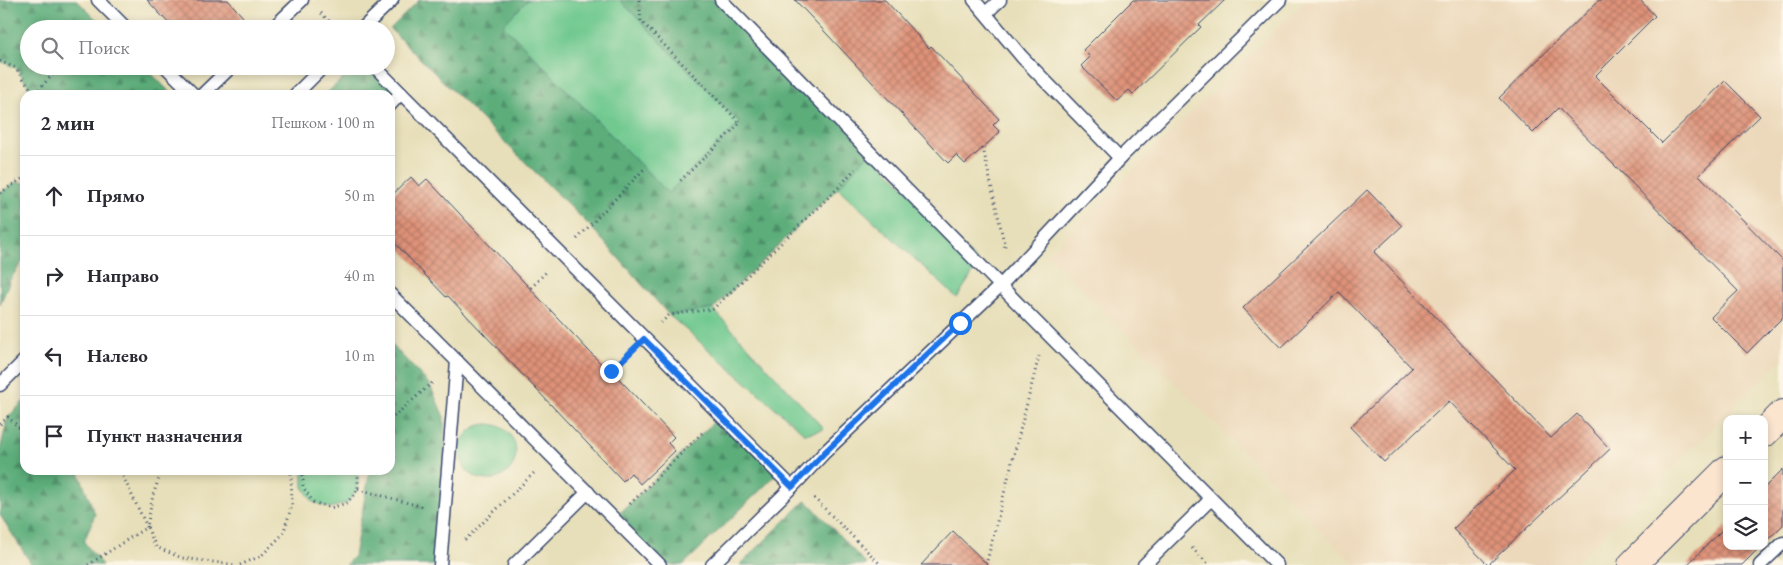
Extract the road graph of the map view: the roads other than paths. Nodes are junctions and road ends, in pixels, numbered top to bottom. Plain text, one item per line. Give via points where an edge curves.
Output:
1 (98, 0) edge
2 (302, 0) edge
3 (392, 0) edge
4 (721, 0) edge
5 (974, 0) edge
6 (1000, 0) edge
7 (1280, 0) edge
8 (986, 13) junction
9 (118, 20) edge
10 (281, 20) edge
11 (371, 20) edge
12 (174, 75) edge
13 (223, 75) edge
14 (315, 75) edge
15 (383, 75) edge
16 (189, 90) edge
17 (207, 90) edge
18 (300, 90) edge
19 (401, 93) junction
20 (395, 99) edge
21 (1120, 158) junction
22 (1000, 285) junction
23 (395, 299) edge
24 (457, 361) junction
25 (20, 365) edge
26 (0, 385) edge
27 (1783, 414) edge
28 (1768, 429) edge
29 (1723, 474) edge
30 (795, 484) junction
31 (588, 492) junction
32 (1211, 499) junction
33 (1783, 543) edge
34 (440, 565) edge
35 (514, 565) edge
36 (660, 565) edge
37 (712, 565) edge
38 (1144, 565) edge
39 (1277, 565) edge
40 (1632, 565) edge
41 (1760, 565) edge

1 - 9 lane
2 - 10 lane
3 - 11 lane
4 - 22 lane
5 - 8 lane
6 - 8 lane
7 - 21 lane
8 - 21 lane via 1022,57
12 - 16 lane
13 - 17 lane
14 - 18 lane
15 - 19 lane
19 - 20 lane
19 - 30 lane via 644,339
21 - 22 lane
22 - 30 lane
22 - 32 lane
23 - 24 lane
24 - 31 lane
24 - 34 lane
25 - 26 lane
27 - 28 street
29 - 40 street
30 - 37 lane
31 - 35 lane
31 - 36 lane
32 - 38 lane
32 - 39 lane
33 - 41 lane

